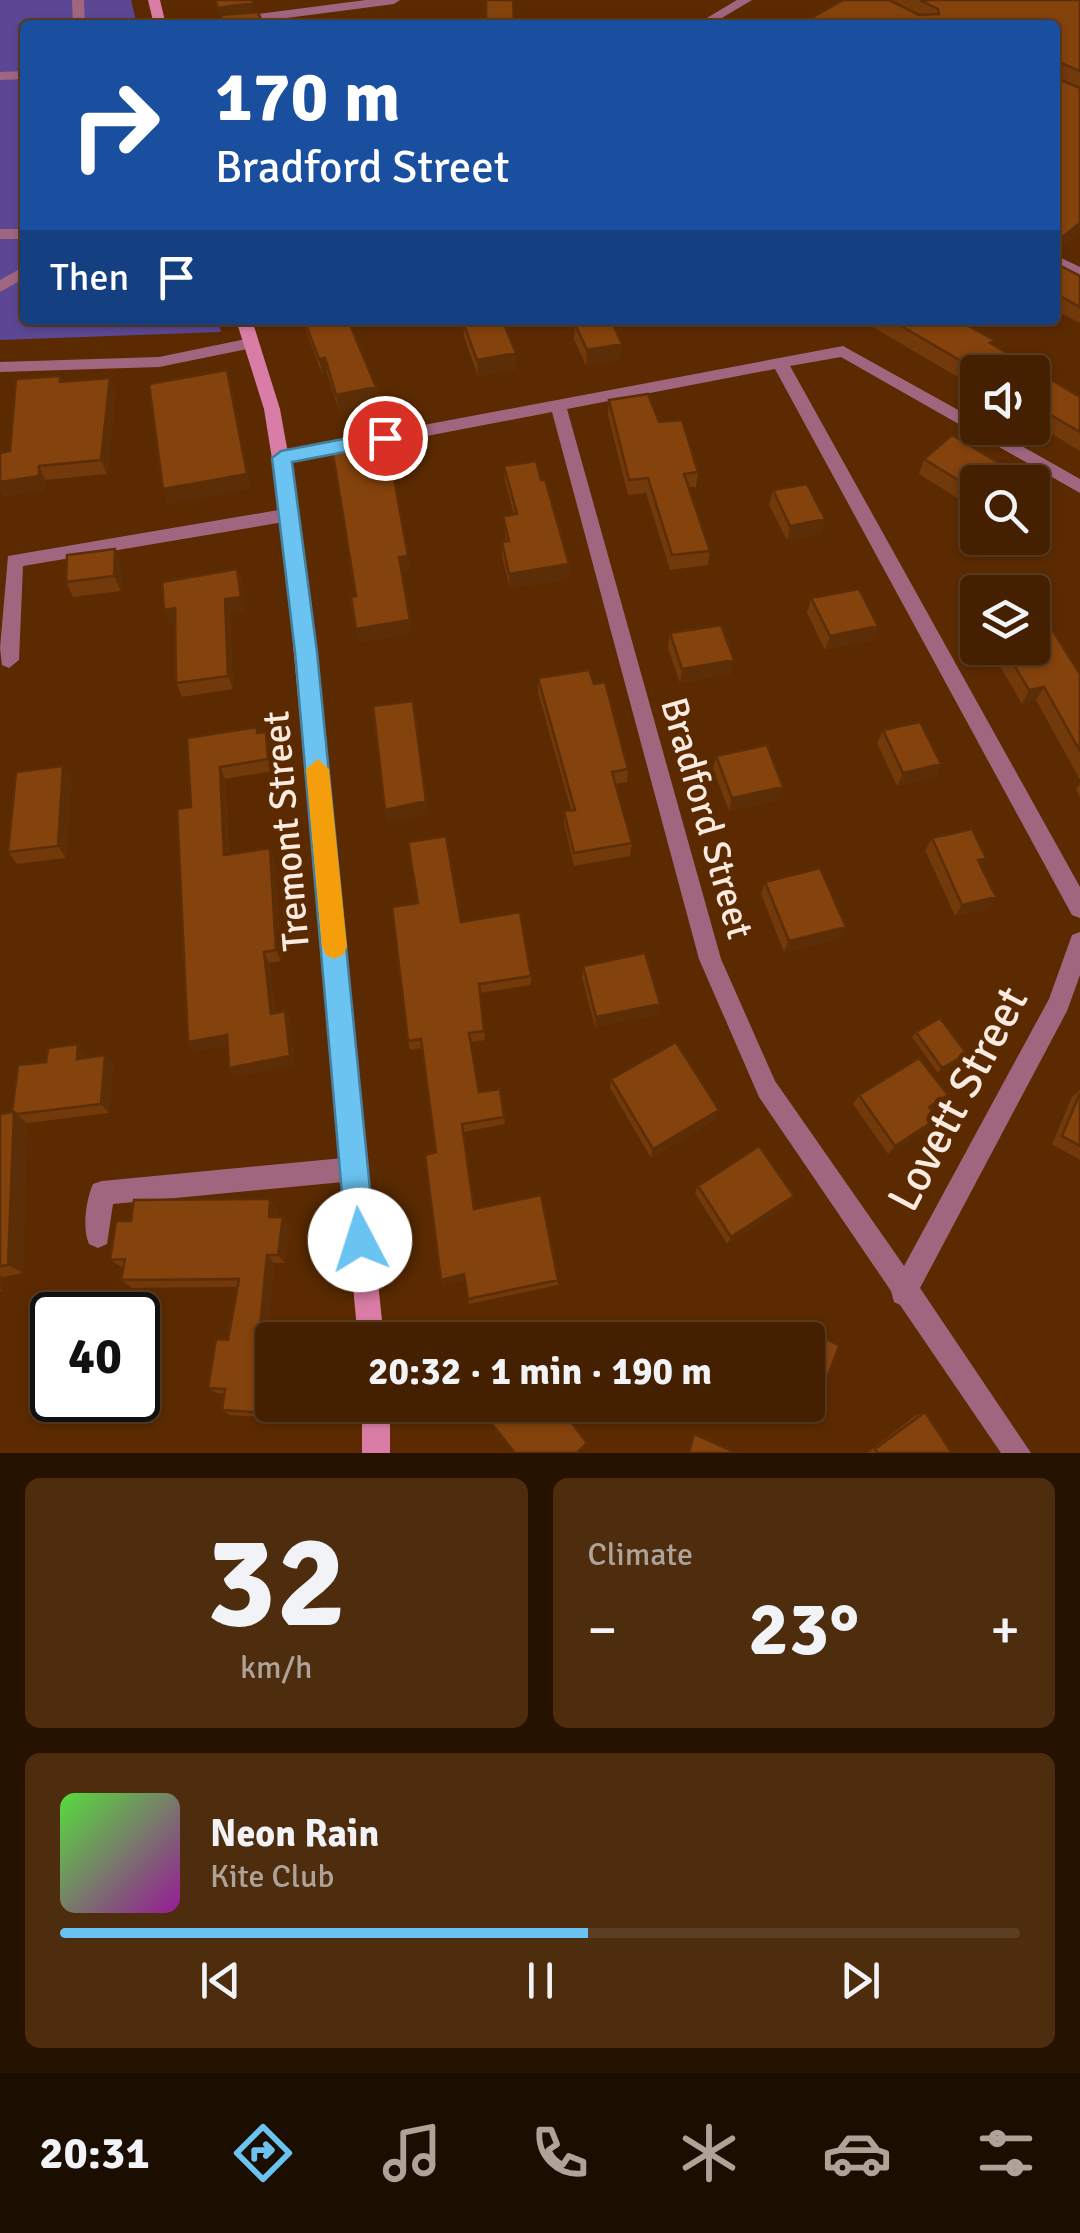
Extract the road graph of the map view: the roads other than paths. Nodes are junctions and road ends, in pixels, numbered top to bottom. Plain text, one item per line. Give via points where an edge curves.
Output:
1 (394, 0) edge
2 (746, 0) edge
3 (243, 20) edge
4 (709, 20) edge
5 (246, 325) edge
6 (252, 343) junction
7 (780, 363) junction
8 (0, 367) edge
9 (558, 405) junction
10 (281, 458) junction
11 (1080, 487) edge
12 (290, 514) junction
13 (9, 660) dead end
14 (1080, 908) edge
15 (1080, 942) edge
16 (354, 1169) junction
17 (98, 1235) dead end
18 (903, 1292) junction
19 (369, 1322) edge
20 (376, 1422) edge
21 (376, 1453) edge
22 (1017, 1453) edge

1 - 3 street
2 - 4 street
5 - 6 street, Tremont Street
6 - 8 street via 159,362
6 - 10 street, Tremont Street
7 - 9 street
7 - 11 street via 843,351
7 - 14 street
9 - 10 street
9 - 18 street, Bradford Street via 724,999 767,1089
10 - 12 street, Tremont Street
12 - 13 street via 14,561
12 - 16 street, Tremont Street
15 - 18 street, Lovett Street via 1059,1003
16 - 17 street via 102,1194
16 - 19 street, Tremont Street
18 - 22 street, Bradford Street
20 - 21 street

